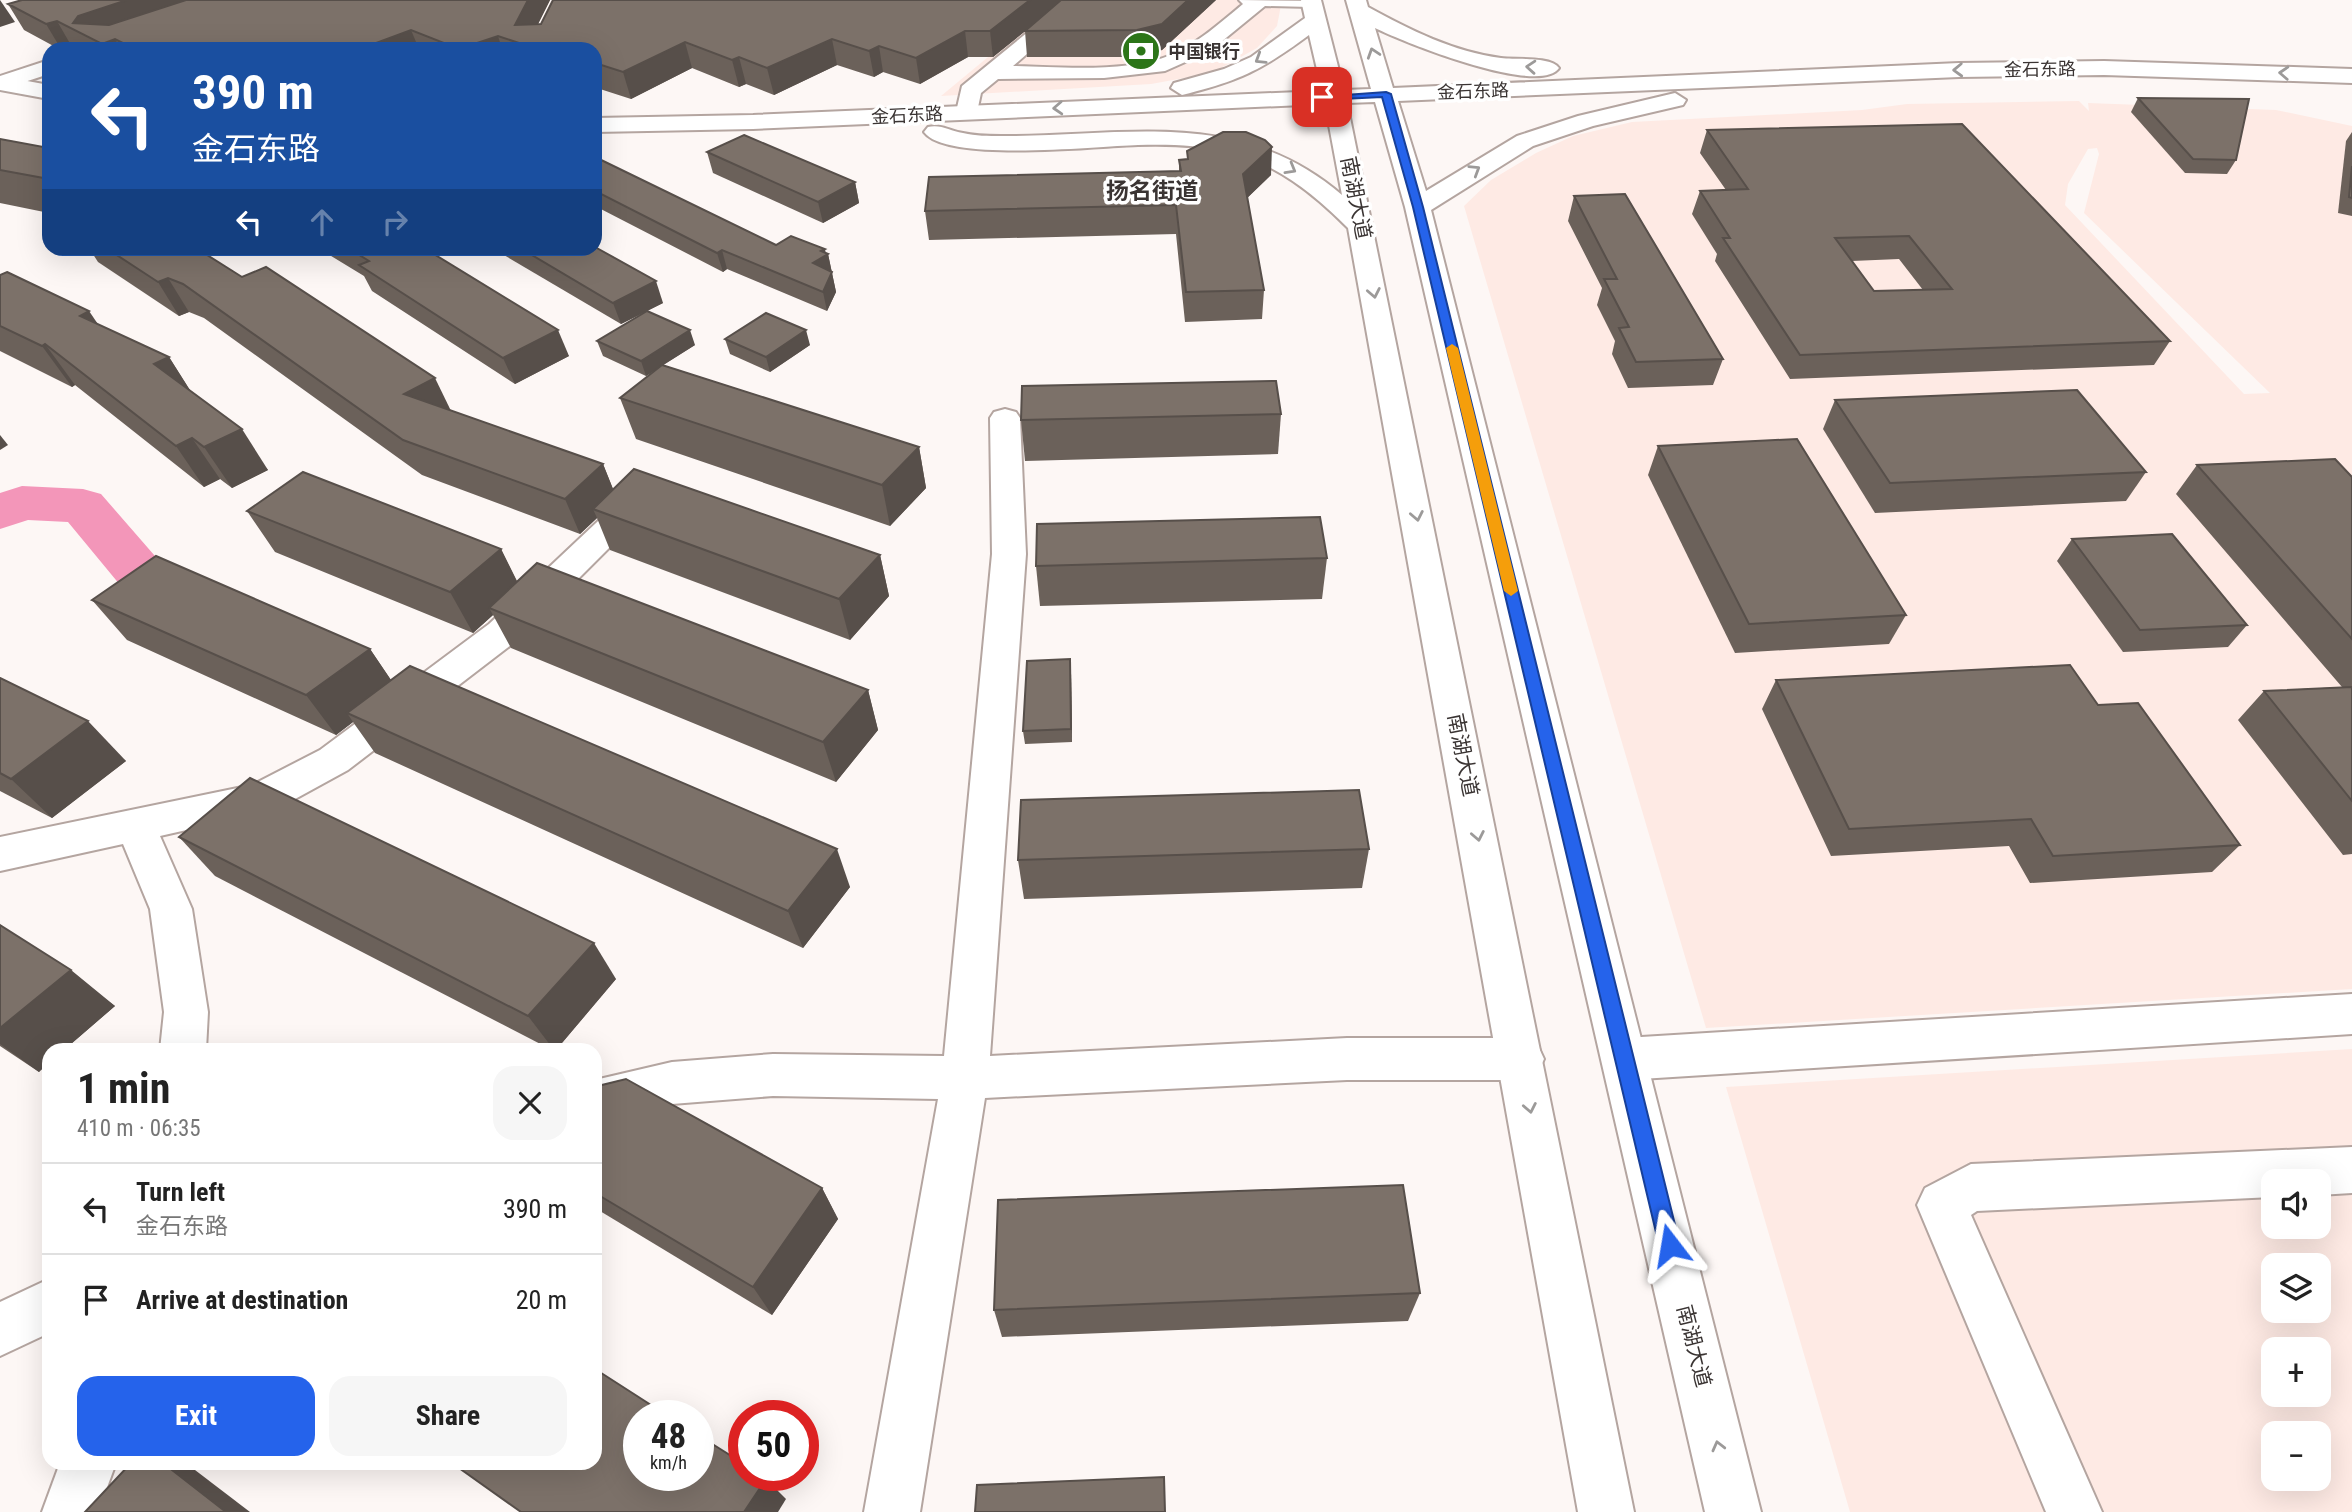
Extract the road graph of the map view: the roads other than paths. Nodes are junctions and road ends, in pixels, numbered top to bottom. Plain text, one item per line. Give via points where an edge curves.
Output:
1 (1079, 0) edge
2 (1253, 1) edge
3 (1358, 6) edge
4 (1312, 7) edge
5 (1165, 64) junction
6 (42, 69) edge
7 (993, 72) junction
8 (2352, 76) edge
9 (1745, 79) junction
10 (0, 83) edge
11 (1195, 85) junction
12 (42, 91) edge
13 (2352, 93) edge
14 (1680, 99) junction
15 (0, 105) edge
16 (1126, 105) junction
17 (1389, 105) junction
18 (1338, 106) junction
19 (42, 113) edge
20 (968, 113) junction
21 (602, 125) edge
22 (936, 132) junction
23 (602, 141) edge
24 (1418, 207) junction
25 (1361, 226) junction
26 (1005, 418) dead end
27 (643, 495) edge
28 (136, 827) junction
29 (0, 854) edge
30 (2352, 1014) edge
31 (184, 1043) edge
32 (1521, 1059) junction
33 (1625, 1059) junction
34 (965, 1078) junction
35 (602, 1100) edge
36 (2352, 1170) edge
37 (42, 1309) edge
38 (0, 1330) edge
39 (85, 1470) edge
40 (69, 1512) edge
41 (892, 1512) edge
42 (1606, 1512) edge
43 (1734, 1512) edge
44 (2074, 1512) edge

1 - 7 main road
2 - 4 main road
2 - 5 main road via 1214,39
9 -> 3 main road via 1706,69 1543,68 1468,59 1431,48
17 -> 3 main road, 南湖大道
4 -> 11 main road via 1259,62
4 - 18 main road, 南湖大道
5 - 7 main road
5 - 11 main road
6 - 10 main road
7 - 20 main road via 970,91
8 -> 9 main road, 金石东路 via 2104,68
9 - 17 main road, 金石东路
10 - 12 main road
11 - 16 main road
13 - 14 main road, 金石东路 via 2119,85
14 - 17 main road, 金石东路
24 -> 14 main road via 1525,141
15 - 19 main road
16 - 18 main road, 金石东路
16 -> 20 main road, 金石东路
17 - 18 main road, 金石东路
17 - 24 main road, 南湖大道
18 - 22 main road, 金石东路
18 - 25 main road, 南湖大道
20 - 21 main road, 金石东路
22 - 23 main road, 金石东路
22 -> 25 main road via 957,142 1154,137 1249,149 1314,184
24 - 33 main road, 南湖大道
25 -> 32 main road, 南湖大道
26 - 34 main road via 1009,554
27 - 28 main road via 502,633 334,760 261,799
28 - 29 main road
28 - 31 main road via 171,909 186,1013
30 - 33 main road
32 - 34 main road via 1348,1059
32 -> 42 main road, 南湖大道
43 -> 33 main road, 南湖大道
34 - 35 main road via 773,1075 672,1083
34 - 41 main road
36 - 44 main road via 1971,1188 1942,1205
37 - 38 main road
39 - 40 main road

